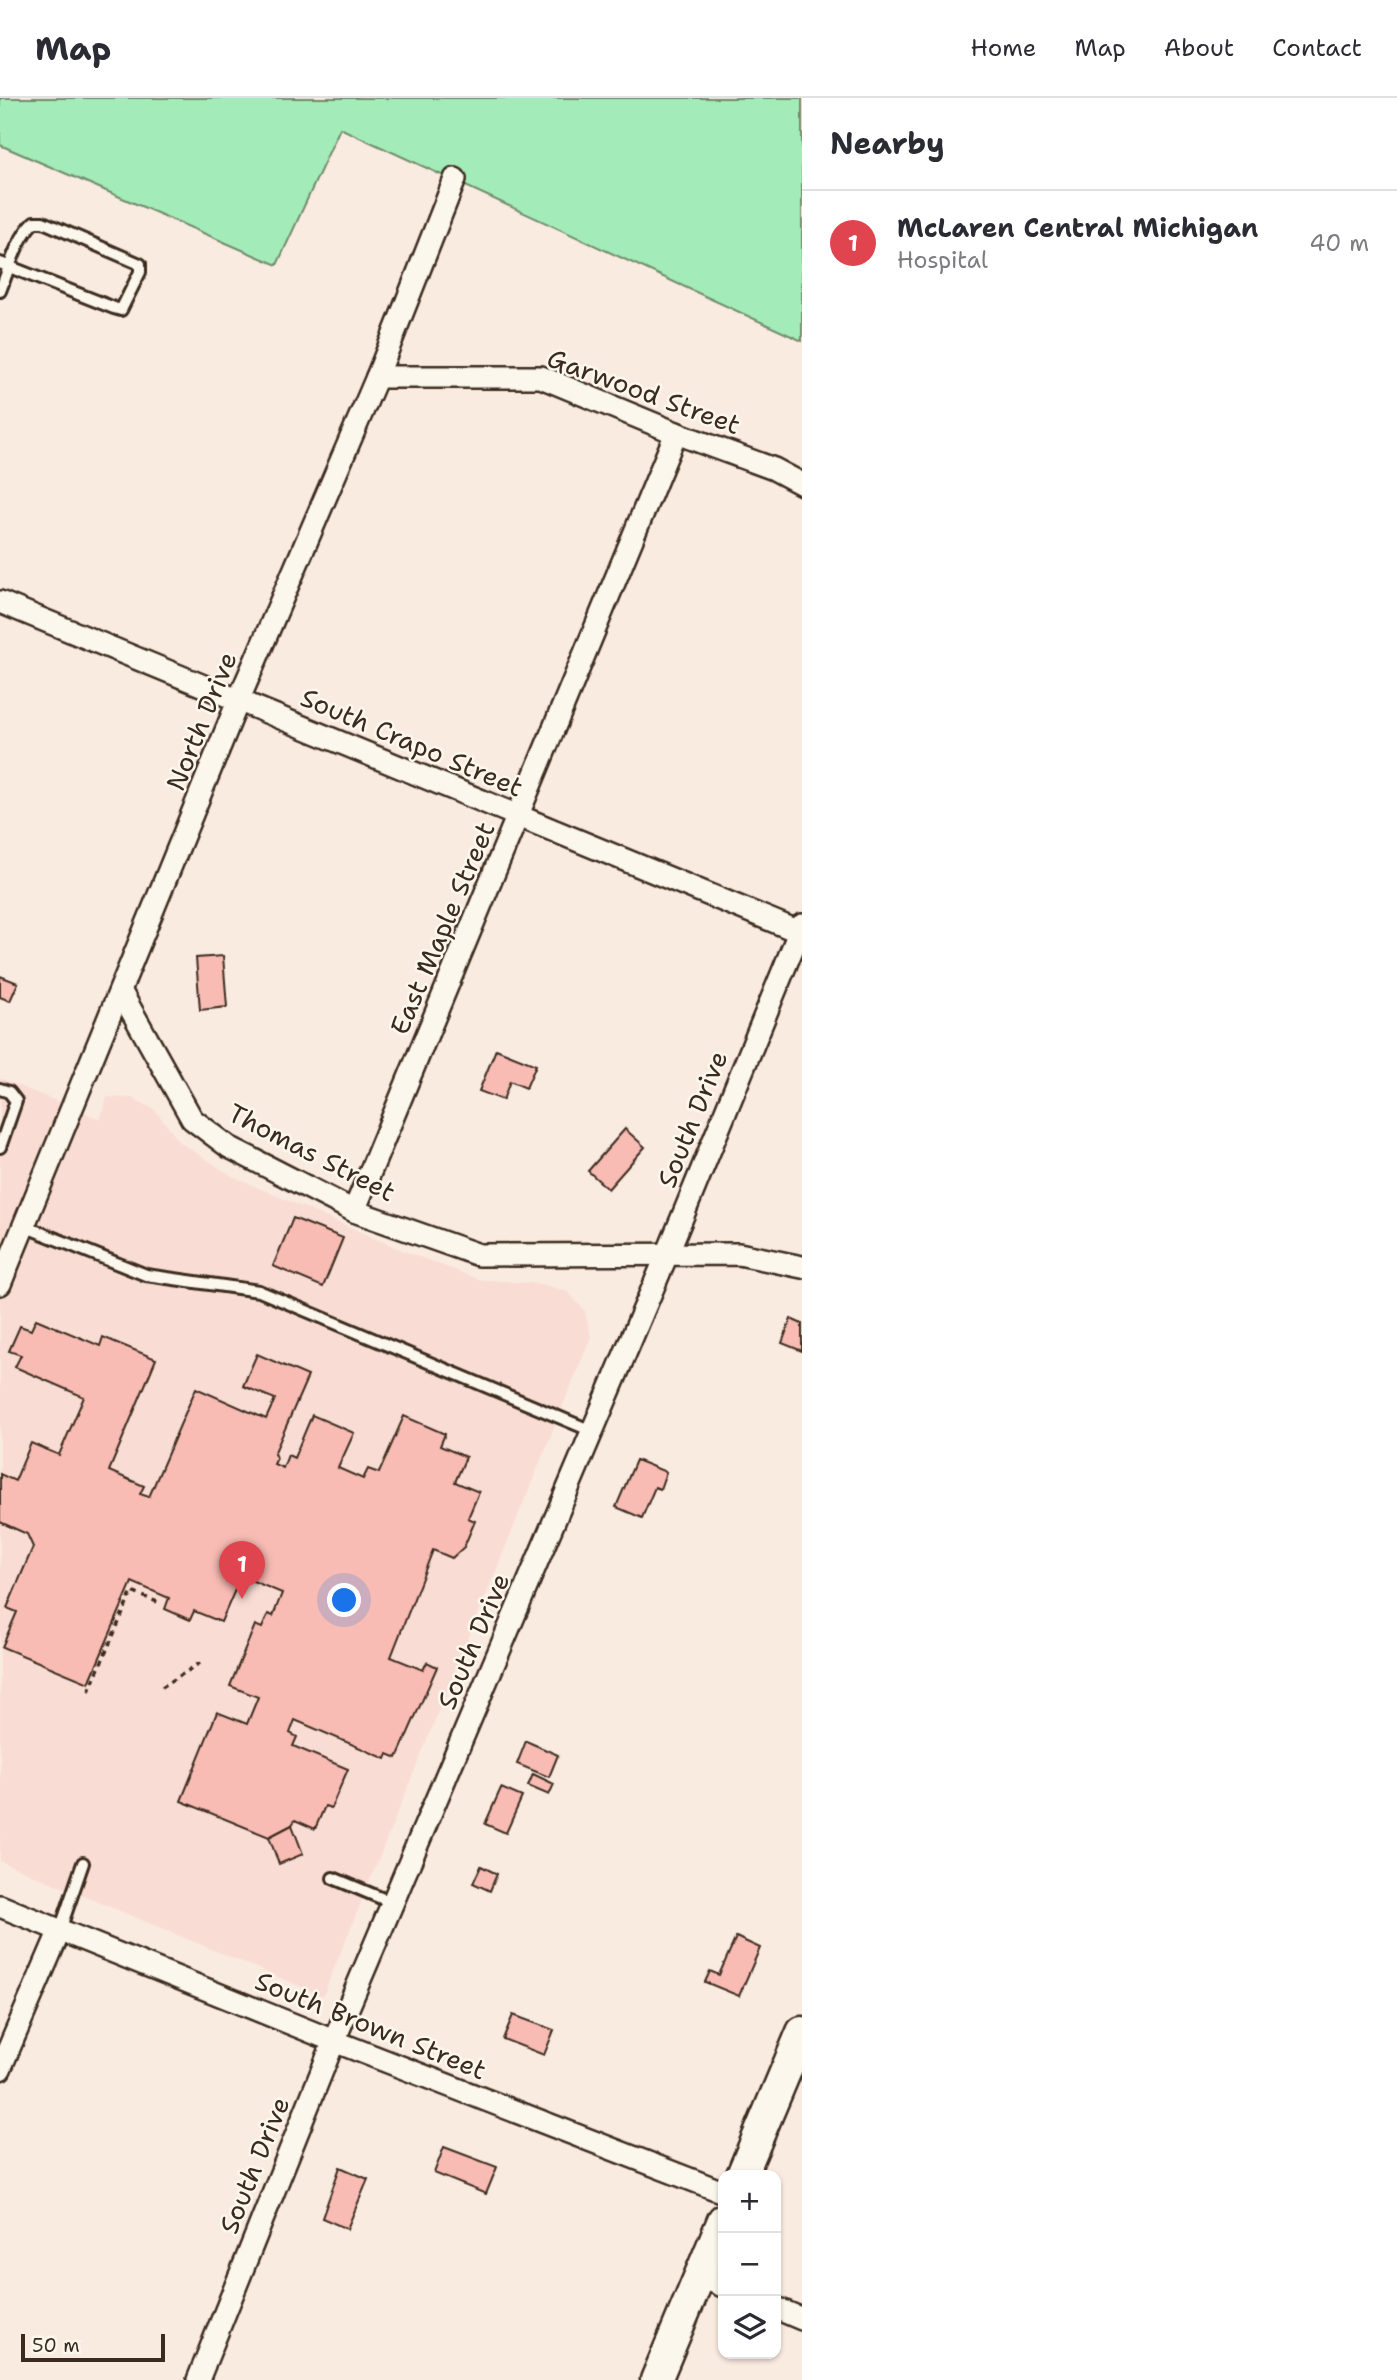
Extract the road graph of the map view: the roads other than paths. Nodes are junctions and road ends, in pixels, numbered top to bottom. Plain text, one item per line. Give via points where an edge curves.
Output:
1 (455, 179) dead end
2 (5, 265) edge
3 (0, 291) edge
4 (377, 377) junction
5 (677, 433) junction
6 (802, 484) edge
7 (0, 602) edge
8 (239, 699) junction
9 (518, 817) junction
10 (801, 930) edge
11 (121, 992) junction
12 (0, 1089) edge
13 (0, 1147) edge
14 (354, 1211) junction
15 (24, 1226) junction
16 (666, 1257) junction
17 (802, 1267) edge
18 (0, 1284) edge
19 (592, 1431) junction
20 (83, 1863) dead end
21 (333, 1878) dead end
22 (393, 1903) junction
23 (0, 1906) edge
24 (60, 1930) junction
25 (802, 2032) edge
26 (334, 2041) junction
27 (0, 2069) edge
28 (744, 2170) edge
29 (718, 2190) edge
30 (721, 2233) edge
31 (712, 2281) edge
32 (781, 2310) edge
33 (802, 2319) edge
34 (198, 2380) edge
35 (656, 2380) edge

1 - 4 street, North Drive
2 - 2 lane via 34,222 140,264 121,310
2 - 3 lane
4 - 5 street, Garwood Street via 541,377
4 - 8 street, North Drive
5 - 6 street, Garwood Street
5 - 9 street, East Maple Street
7 - 8 street, South Crapo Street
8 - 9 street, South Crapo Street
8 - 11 street, North Drive
9 - 10 street, South Crapo Street
9 - 14 street, East Maple Street
10 - 16 street, South Drive
11 - 14 street, Thomas Street via 192,1119 229,1147
11 - 15 street, North Drive
12 - 13 lane via 16,1101
14 - 16 street, Thomas Street via 479,1255
15 - 18 street, North Drive
15 - 19 lane via 146,1275 259,1291
16 - 17 street, Thomas Street via 739,1254
16 - 19 street, South Drive
19 - 22 street, South Drive
20 - 24 lane
21 - 22 lane
22 - 26 street, South Drive
23 - 24 street, South Brown Street
24 - 26 street, South Brown Street
24 - 27 street
25 - 28 street
26 - 29 street, South Brown Street
26 - 34 street, South Drive
30 - 31 street
31 - 35 street
32 - 33 street

